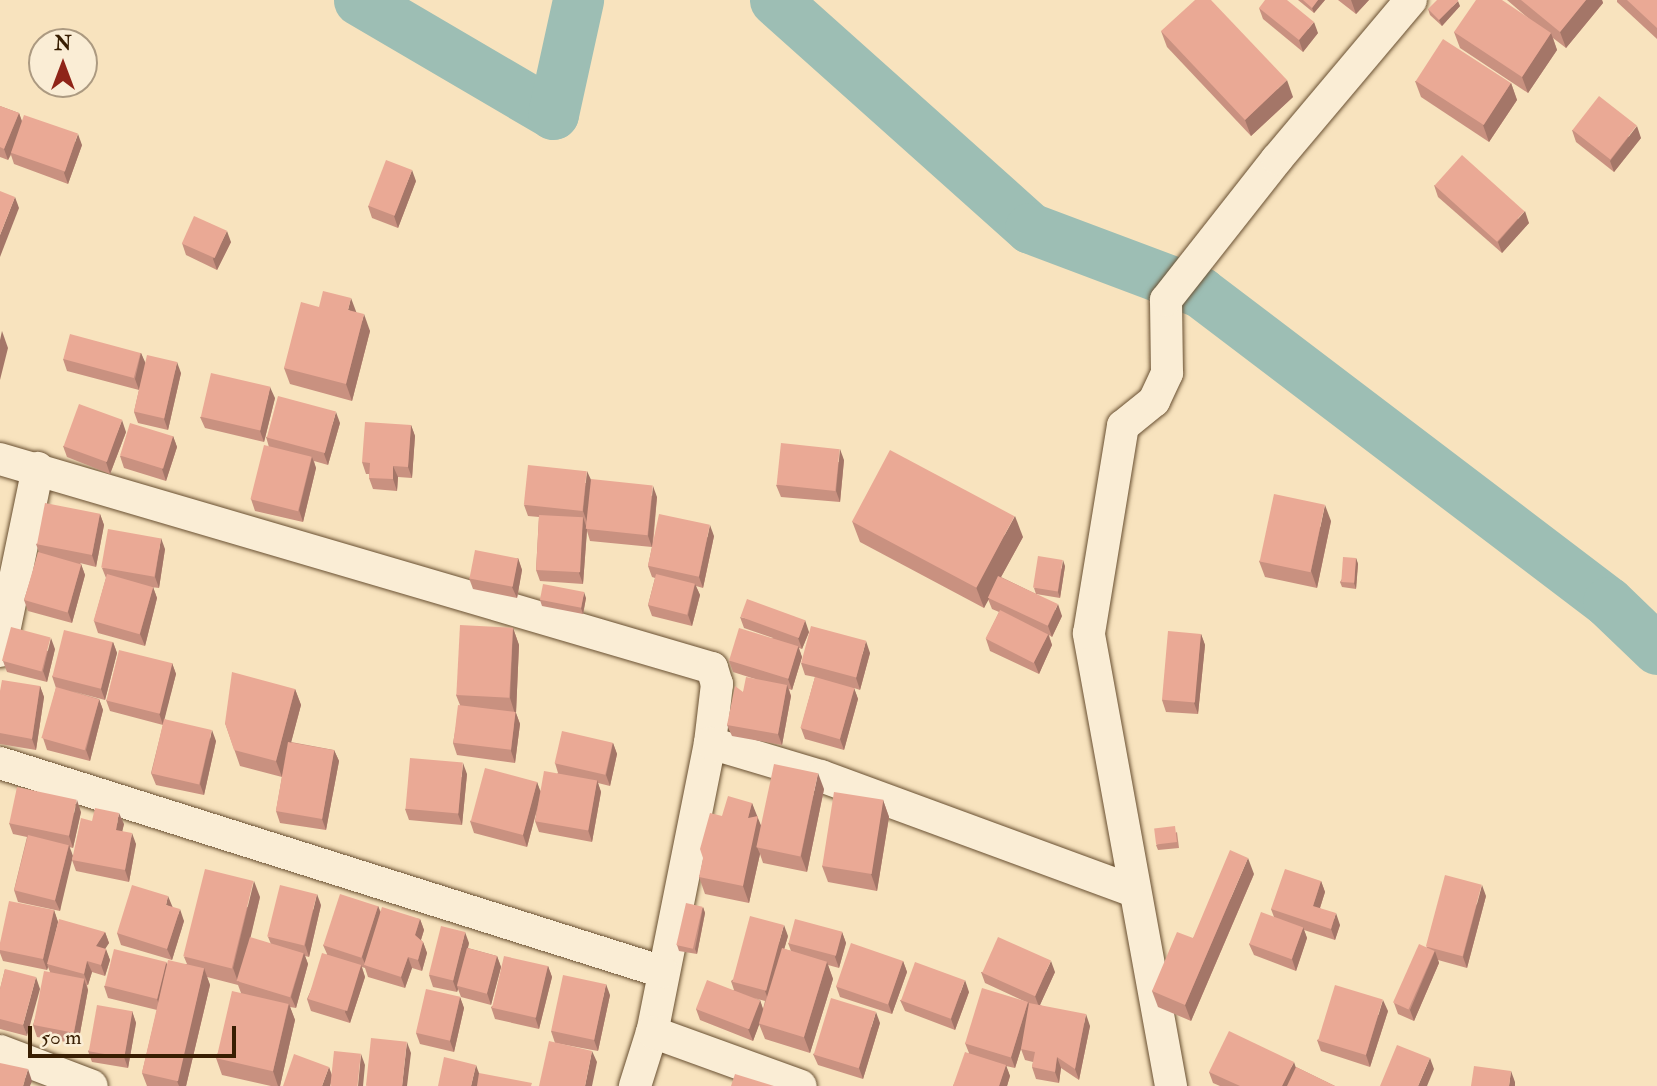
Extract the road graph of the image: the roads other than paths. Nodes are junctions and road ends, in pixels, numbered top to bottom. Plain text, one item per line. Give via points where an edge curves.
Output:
1 (1411, 0) edge
2 (0, 459) edge
3 (38, 468) junction
4 (0, 651) edge
5 (710, 743) junction
6 (0, 763) edge
7 (1134, 891) junction
8 (663, 972) junction
9 (652, 1032) junction
10 (0, 1051) edge
11 (92, 1086) edge
12 (635, 1086) edge
13 (800, 1086) edge
14 (1171, 1086) edge

1 - 7 street via 1166,300 1167,373 1154,401 1123,426 1089,633
2 - 3 street
3 - 4 street
3 - 5 street via 693,660 712,668 717,684
5 - 7 street via 821,776
5 - 8 street
6 - 8 street
7 - 14 street
8 - 9 street
9 - 12 street
9 - 13 street
10 - 11 street

